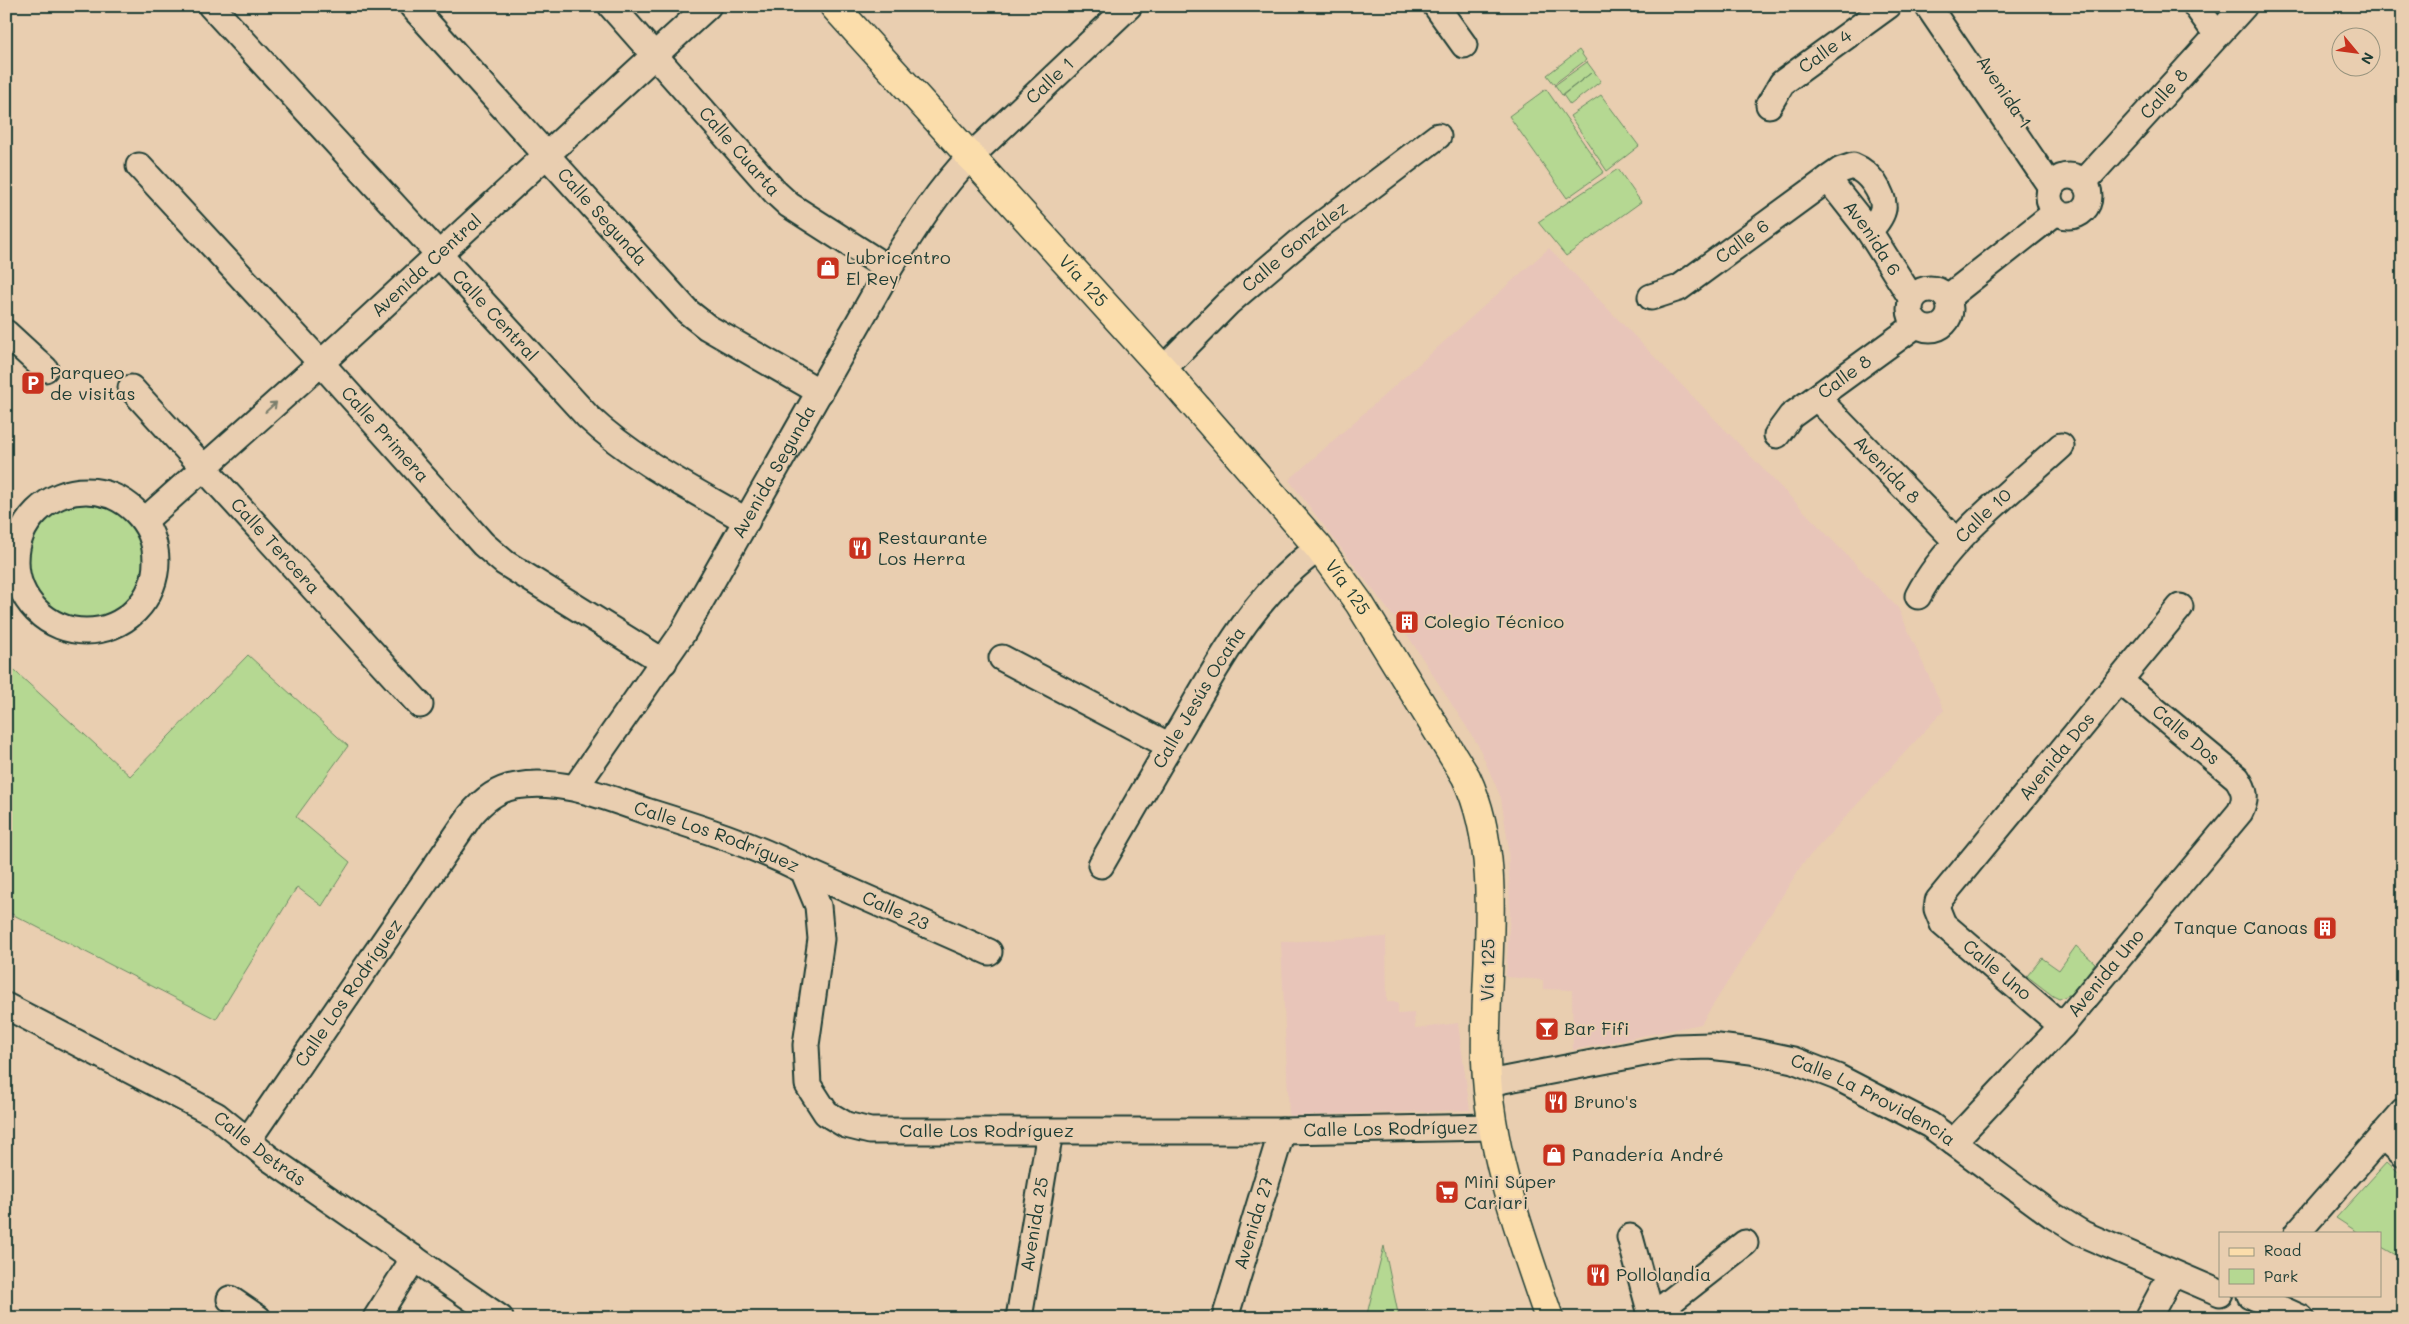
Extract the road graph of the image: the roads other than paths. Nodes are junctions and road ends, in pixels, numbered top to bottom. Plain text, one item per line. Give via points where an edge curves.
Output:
1 (212, 6) edge
2 (412, 6) edge
3 (611, 6) edge
4 (685, 6) edge
5 (708, 6) edge
6 (834, 6) edge
7 (1110, 6) edge
8 (1129, 6) edge
9 (1436, 6) edge
10 (1888, 6) edge
11 (1928, 6) edge
12 (1947, 6) edge
13 (2196, 6) edge
14 (2244, 6) edge
15 (2217, 35) junction
16 (1464, 45) dead end
17 (650, 50) junction
18 (1769, 105) dead end
19 (1438, 136) dead end
20 (542, 150) junction
21 (966, 150) junction
22 (138, 166) dead end
23 (1828, 179) junction
24 (2065, 182) junction
25 (2056, 212) junction
26 (1869, 231) junction
27 (434, 247) junction
28 (889, 269) junction
29 (1651, 297) dead end
30 (1947, 298) junction
31 (1912, 299) junction
32 (1916, 325) junction
33 (6, 333) edge
34 (315, 357) junction
35 (45, 369) dead end
36 (1163, 369) junction
37 (131, 388) dead end
38 (820, 392) junction
39 (1817, 398) junction
40 (1778, 435) dead end
41 (2061, 446) dead end
42 (197, 462) junction
43 (140, 516) junction
44 (747, 521) junction
45 (1957, 542) junction
46 (1319, 548) junction
47 (1918, 596) dead end
48 (2180, 606) dead end
49 (1002, 658) dead end
50 (664, 662) junction
51 (2120, 681) junction
52 (420, 705) dead end
53 (1170, 746) junction
54 (575, 788) junction
55 (2245, 794) joint
56 (1101, 865) dead end
57 (803, 870) junction
58 (1937, 909) joint
59 (989, 952) dead end
60 (6, 1006) edge
61 (2062, 1026) junction
62 (1488, 1083) junction
63 (2403, 1112) edge
64 (1493, 1127) junction
65 (1282, 1130) junction
66 (1050, 1132) junction
67 (2382, 1135) junction
68 (248, 1140) junction
69 (1953, 1142) junction
70 (2403, 1154) edge
71 (2298, 1232) edge
72 (1630, 1238) dead end
73 (1745, 1244) dead end
74 (414, 1258) junction
75 (2172, 1273) junction
76 (2219, 1293) edge
77 (2252, 1296) edge
78 (230, 1299) dead end
79 (1652, 1317) edge
80 (258, 1318) edge
81 (376, 1318) edge
82 (500, 1318) edge
83 (1019, 1318) edge
84 (1226, 1318) edge
85 (1549, 1318) edge
86 (2148, 1318) edge
87 (2301, 1318) edge

1 - 27 street, Calle Central
2 - 20 street, Calle Segunda
3 - 17 street, Calle Cuarta
4 - 17 street, Avenida Central
5 - 17 street, Avenida Central
6 - 21 main road, Vía 125
7 - 21 street, Calle 1
8 - 21 street, Calle 1
9 - 16 street
10 - 18 street, Calle 4 via 1782,83
11 - 24 street
12 - 24 street, Avenida 1
13 - 15 street
14 - 15 street, Calle 8
15 - 24 street, Calle 8
17 - 20 street, Avenida Central
17 - 28 street, Calle Cuarta via 789,205
19 - 36 street, Calle González via 1310,233 1228,303
20 - 27 street, Avenida Central
20 - 38 street, Calle Segunda via 688,312 707,327
21 - 28 street, Avenida Segunda
21 - 36 main road, Vía 125
22 - 34 street, Calle Primera
23 - 26 street, Avenida 6
23 - 26 street, Calle 6 via 1853,166 1869,176 1884,203 1878,221
23 - 29 street, Calle 6 via 1679,288
24 - 25 street via 2049,200
24 - 25 street via 2089,195 2086,208 2068,217
25 - 30 street
26 - 31 street, Avenida 6
27 - 34 street, Avenida Central
27 - 44 street, Calle Central via 611,439 634,456
28 - 38 street, Avenida Segunda
30 - 31 street via 1940,291 1928,288
30 - 32 street via 1950,314 1942,326 1929,330
31 - 32 street via 1910,313
32 - 39 street, Calle 8
33 - 35 street
34 - 42 street, Avenida Central
34 - 50 street, Calle Primera via 483,544 498,557
36 - 46 main road, Vía 125
37 - 42 street, Calle Tercera
38 - 44 street, Avenida Segunda
39 - 40 street, Calle 8 via 1791,416
39 - 45 street, Avenida 8
41 - 45 street, Calle 10
42 - 43 street, Avenida Central
42 - 52 street, Calle Tercera
43 - 43 street via 116,496 87,490 58,496 38,509 24,528 16,550 18,579 31,606 49,621 77,630 106,628 127,617 143,600 154,573 154,543
44 - 50 street, Avenida Segunda
45 - 47 street, Calle 10 via 1928,576
46 - 53 street, Calle Jesús Ocaña via 1298,562 1244,624
46 - 62 main road, Vía 125 via 1359,603 1477,800 1484,832 1489,903
48 - 51 street, Avenida Dos
49 - 53 street
50 - 54 street, Avenida Segunda
51 - 55 street, Calle Dos via 2237,778
51 - 58 street, Avenida Dos via 1942,893
53 - 56 street, Calle Jesús Ocaña
54 - 57 street, Calle Los Rodríguez via 758,848
54 - 68 street, Calle Los Rodríguez via 516,786 488,797 480,804
55 - 61 street, Avenida Uno via 2240,812
57 - 59 street, Calle 23
57 - 66 street, Calle Los Rodríguez via 818,906 821,939 806,1045 808,1085 826,1112 846,1125 870,1131
58 - 61 street, Calle Uno via 1943,924
60 - 68 street, Calle Detrás via 180,1094 216,1115
61 - 69 street, Avenida Uno
62 - 64 main road, Vía 125
62 - 69 street, Calle La Providencia via 1676,1047 1718,1047 1793,1060 1837,1077 1930,1124
63 - 67 street
64 - 65 street, Calle Los Rodríguez
64 - 85 main road, Vía 125 via 1500,1165
65 - 66 street, Calle Los Rodríguez
65 - 84 street, Avenida 27
66 - 83 street, Avenida 25
67 - 70 street
67 - 71 street
68 - 74 street, Calle Detrás via 269,1158
69 - 75 street, Calle La Providencia via 2083,1234
72 - 79 street
73 - 79 street
74 - 81 street
74 - 82 street, Calle Detrás
75 - 76 street, Calle La Providencia
75 - 86 street
77 - 87 street
78 - 80 street

